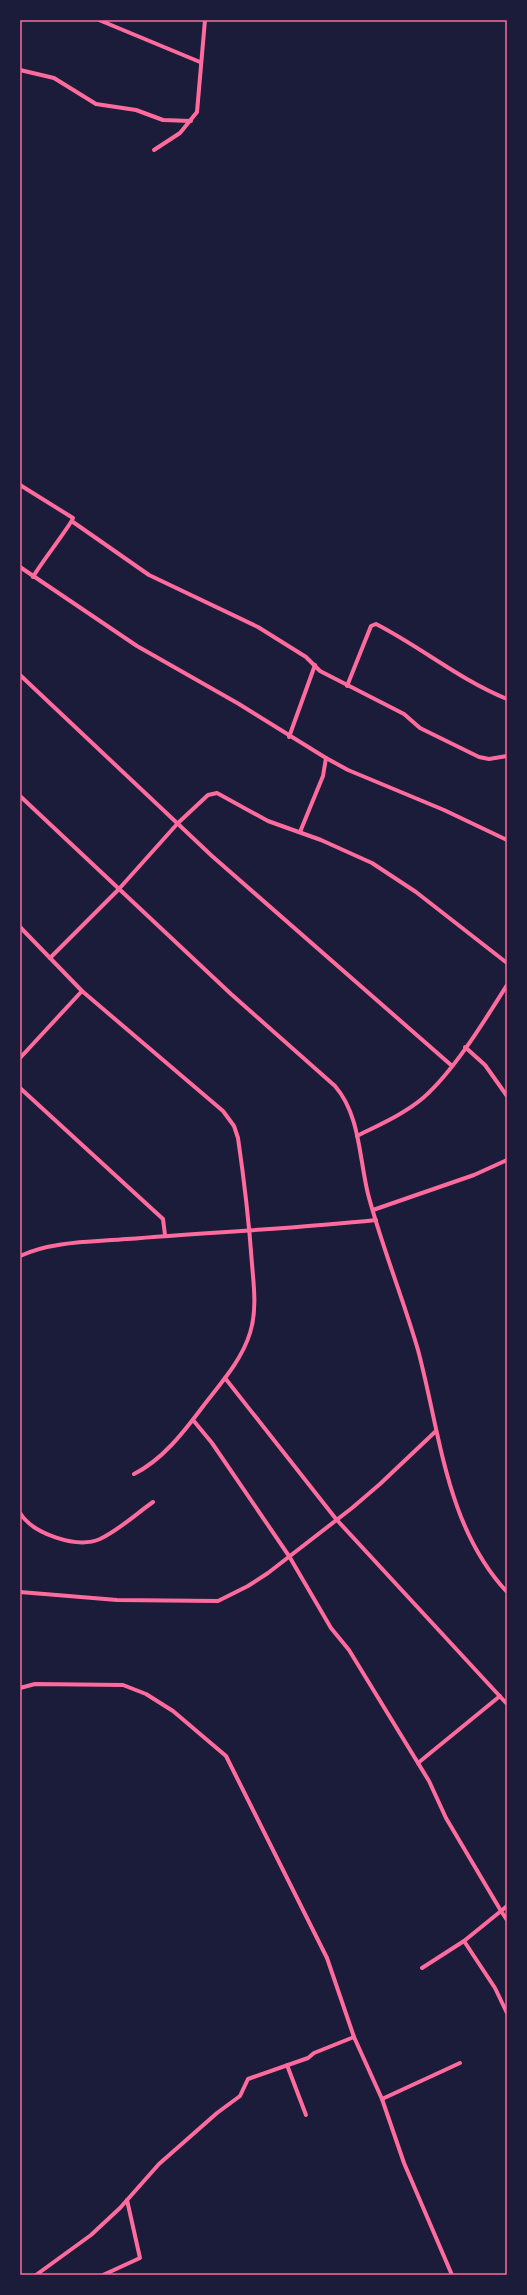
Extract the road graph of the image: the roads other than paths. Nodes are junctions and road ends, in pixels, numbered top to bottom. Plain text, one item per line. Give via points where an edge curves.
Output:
1 (98, 20) edge
2 (205, 20) edge
3 (200, 62) junction
4 (20, 70) edge
5 (191, 121) junction
6 (154, 150) dead end
7 (20, 485) edge
8 (73, 522) junction
9 (20, 567) edge
10 (33, 577) junction
11 (315, 665) junction
12 (20, 675) edge
13 (347, 686) junction
14 (507, 699) edge
15 (289, 737) junction
16 (507, 756) edge
17 (326, 758) junction
18 (20, 796) edge
19 (178, 823) junction
20 (300, 832) junction
21 (507, 840) edge
22 (118, 890) junction
23 (20, 928) edge
24 (50, 958) junction
25 (507, 963) edge
26 (507, 985) edge
27 (82, 991) junction
28 (465, 1047) junction
29 (20, 1058) edge
30 (451, 1065) junction
31 (20, 1088) edge
32 (507, 1096) edge
33 (357, 1136) junction
34 (507, 1160) edge
35 (373, 1210) junction
36 (376, 1220) junction
37 (250, 1232) junction
38 (165, 1235) junction
39 (20, 1256) edge
40 (224, 1378) junction
41 (193, 1420) junction
42 (436, 1431) junction
43 (134, 1474) dead end
44 (153, 1502) dead end
45 (20, 1513) edge
46 (336, 1519) junction
47 (289, 1556) junction
48 (20, 1592) edge
49 (507, 1592) edge
50 (20, 1688) edge
51 (500, 1696) junction
52 (507, 1704) edge
53 (418, 1764) junction
54 (507, 1906) edge
55 (501, 1911) junction
56 (507, 1920) edge
57 (464, 1941) junction
58 (422, 1968) dead end
59 (507, 2013) edge
60 (354, 2037) junction
61 (460, 2063) dead end
62 (287, 2065) junction
63 (382, 2099) junction
64 (306, 2115) dead end
65 (127, 2200) junction
66 (36, 2275) edge
67 (103, 2275) edge
68 (452, 2275) edge

1 - 3 street
2 - 3 street
3 - 5 street via 199,106
4 - 5 street via 54,78 96,104 136,110 163,120
5 - 6 street via 180,133
7 - 8 street via 72,516
8 - 10 street via 49,551
8 - 11 street via 149,575 258,627
9 - 10 street
10 - 15 street via 137,646 239,704
11 - 13 street via 320,671
11 - 15 street
12 - 19 street
13 - 14 street via 371,626 376,624 418,647 485,690
13 - 16 street via 404,714 420,728 479,757 489,759
15 - 17 street
17 - 20 street via 323,776
17 - 21 street
18 - 22 street
19 - 20 street via 208,795 217,793 268,821
19 - 22 street
19 - 30 street via 249,889
20 - 25 street via 372,863 416,892
22 - 24 street
22 - 33 street via 335,1086 348,1103
23 - 24 street
24 - 27 street
26 - 28 street
27 - 29 street
27 - 37 street via 176,1070 229,1119 238,1138
28 - 30 street
28 - 32 street via 485,1065
30 - 33 street via 422,1099
31 - 38 street via 163,1219
33 - 35 street
34 - 35 street via 474,1175
35 - 36 street
36 - 37 street
36 - 42 street via 418,1349
37 - 38 street
37 - 40 street via 254,1315 243,1350
38 - 39 street via 39,1249
40 - 41 street
40 - 46 street
41 - 43 street via 172,1445
41 - 47 street via 212,1443
42 - 46 street via 380,1484
42 - 49 street via 453,1493 469,1532 484,1562
44 - 45 street via 98,1540 56,1537 32,1527
46 - 47 street
46 - 51 street
47 - 48 street via 248,1586 218,1601 117,1600
47 - 53 street via 331,1628 349,1650
50 - 60 street via 35,1684 123,1685 146,1694 173,1711 226,1756 322,1945
51 - 52 street
51 - 53 street
53 - 55 street via 446,1818
54 - 55 street
55 - 56 street
55 - 57 street
57 - 58 street
57 - 59 street via 495,1988
60 - 62 street
60 - 63 street
61 - 63 street
62 - 64 street
62 - 65 street via 248,2079 240,2096 160,2164
63 - 68 street via 404,2163
65 - 66 street via 91,2235
65 - 67 street via 140,2258

